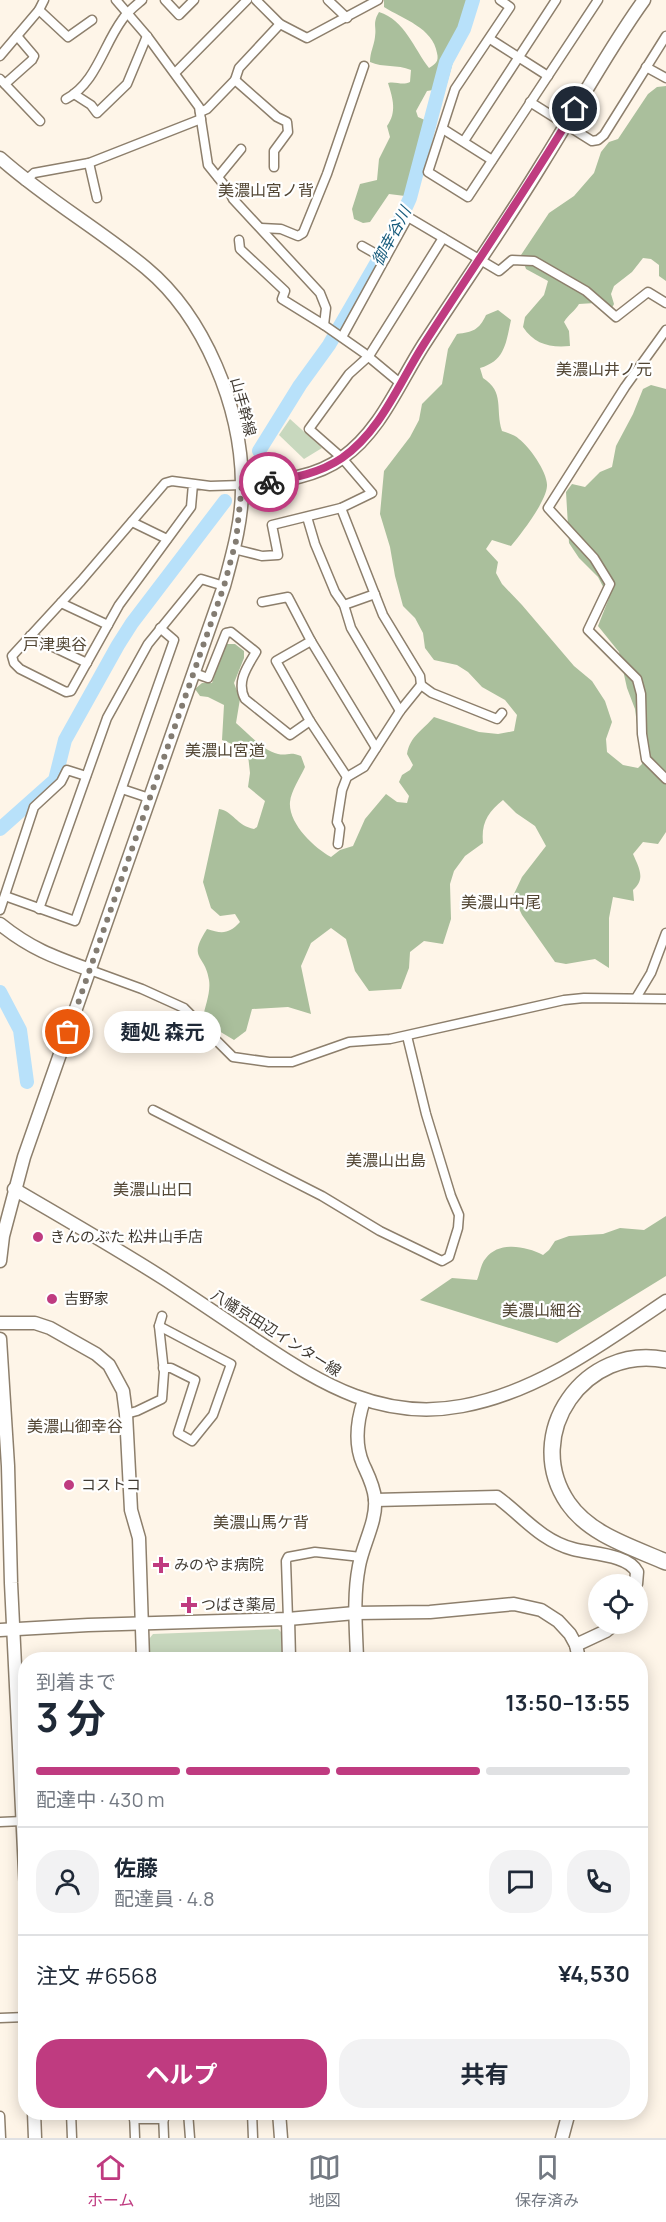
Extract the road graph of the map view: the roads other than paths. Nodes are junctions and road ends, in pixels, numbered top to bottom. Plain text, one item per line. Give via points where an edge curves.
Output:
1 (44, 0) edge
2 (116, 0) edge
3 (142, 0) edge
4 (165, 0) edge
5 (195, 0) edge
6 (248, 0) edge
7 (256, 0) edge
8 (328, 0) edge
9 (378, 0) edge
10 (501, 0) edge
11 (556, 0) edge
12 (598, 0) edge
13 (640, 1) edge
14 (512, 3) edge
15 (39, 10) junction
16 (127, 14) junction
17 (347, 18) junction
18 (92, 20) dead end
19 (280, 24) junction
20 (17, 36) junction
21 (147, 36) junction
22 (666, 36) edge
23 (490, 39) junction
24 (0, 56) edge
25 (519, 57) junction
26 (364, 66) dead end
27 (646, 67) junction
28 (175, 73) junction
29 (548, 76) junction
30 (666, 78) edge
31 (235, 80) junction
32 (2, 82) edge
33 (530, 102) junction
34 (200, 116) junction
35 (40, 121) dead end
36 (565, 125) junction
37 (443, 129) junction
38 (464, 141) junction
39 (241, 149) dead end
40 (0, 158) edge
41 (492, 160) junction
42 (88, 163) junction
43 (274, 167) dead end
44 (218, 177) junction
45 (25, 181) junction
46 (97, 198) dead end
47 (261, 228) junction
48 (443, 238) junction
49 (239, 240) dead end
50 (362, 246) dead end
51 (382, 257) junction
52 (478, 260) junction
53 (666, 303) edge
54 (666, 330) edge
55 (334, 332) junction
56 (369, 356) junction
57 (400, 383) junction
58 (342, 458) junction
59 (193, 484) junction
60 (242, 484) junction
61 (341, 508) junction
62 (307, 517) junction
63 (132, 522) junction
64 (168, 539) junction
65 (234, 549) junction
66 (224, 586) junction
67 (375, 594) junction
68 (262, 602) dead end
69 (61, 603) junction
70 (344, 605) junction
71 (108, 625) junction
72 (160, 628) junction
73 (30, 636) junction
74 (311, 641) junction
75 (87, 663) junction
76 (194, 674) junction
77 (421, 685) junction
78 (400, 711) junction
79 (502, 713) dead end
80 (310, 721) junction
81 (376, 748) junction
82 (86, 776) junction
83 (347, 777) junction
84 (666, 779) edge
85 (122, 789) junction
86 (149, 798) junction
87 (338, 844) dead end
88 (5, 896) junction
89 (39, 909) junction
90 (0, 910) edge
91 (0, 924) edge
92 (666, 933) edge
93 (90, 970) junction
94 (636, 998) junction
95 (666, 999) edge
96 (407, 1036) junction
97 (153, 1110) dead end
98 (14, 1190) junction
99 (0, 1261) edge
100 (666, 1300) edge
101 (162, 1316) dead end
102 (0, 1323) edge
103 (159, 1326) junction
104 (0, 1339) edge
105 (666, 1360) edge
106 (163, 1368) junction
107 (364, 1400) junction
108 (126, 1414) junction
109 (4, 1466) edge
110 (375, 1500) junction
111 (361, 1557) junction
112 (666, 1562) edge
113 (637, 1574) edge
114 (355, 1613) junction
115 (288, 1619) junction
116 (141, 1624) junction
117 (14, 1629) junction
118 (0, 1630) edge
119 (600, 1634) edge
120 (576, 1645) junction
121 (143, 1652) edge
122 (289, 1652) edge
123 (357, 1652) edge
124 (578, 1652) edge
125 (18, 1706) edge
126 (18, 1821) edge
127 (0, 1822) edge
128 (18, 2017) edge
129 (0, 2018) edge
130 (0, 2116) edge
131 (34, 2120) edge
132 (71, 2120) edge
133 (134, 2120) edge
134 (164, 2120) edge
135 (189, 2120) edge
136 (252, 2120) edge
137 (280, 2120) edge
138 (567, 2120) edge
139 (1, 2138) edge
140 (35, 2138) edge
141 (72, 2138) edge
142 (135, 2138) edge
143 (164, 2138) edge
144 (190, 2138) edge
145 (253, 2138) edge
146 (281, 2138) edge
147 (562, 2138) edge

1 - 15 street
2 - 16 street
3 - 16 street
4 - 5 street via 179,15
6 - 28 street
7 - 19 street
8 - 17 street
9 - 17 street
10 - 14 street
11 - 25 street
12 - 29 street
13 - 36 street
14 - 23 street
15 - 18 street via 69,37
15 - 20 street
16 - 21 street
16 - 21 street via 95,71 70,97 91,105 97,113 127,84
17 - 19 street via 307,38
19 - 31 street via 239,68
20 - 24 street
20 - 32 street via 34,56
21 - 28 street
22 - 27 street
23 - 25 street
23 - 37 street via 455,89
25 - 29 street
25 - 38 street
26 - 47 street via 303,234 298,237 281,229
27 - 30 street
27 - 36 street via 598,140 592,141
28 - 34 street via 199,107
29 - 33 street
31 - 34 street
31 - 43 street via 287,122 288,132 274,151
32 - 35 street
33 - 36 street
33 - 41 street
34 - 42 street
34 - 44 street via 208,165
36 - 52 street
37 - 38 street
37 - 41 street via 428,172 468,197
38 - 41 street
39 - 44 street
40 - 45 street, 山手幹線
42 - 45 street via 34,173
42 - 46 street
44 - 47 street
45 - 60 street, 山手幹線 via 148,270 174,297 212,355 230,408
47 - 55 street via 320,293
48 - 51 street via 408,217
48 - 52 street
48 - 56 street
49 - 55 street via 240,249 285,291 282,299
50 - 51 street
51 - 55 street
52 - 53 street via 499,271 512,260 534,261 586,291 616,317 648,292
52 - 57 street
54 - 84 street via 548,508 594,558 610,584 588,630 637,679 646,759
55 - 56 street
56 - 57 street
56 - 58 street via 349,374 309,429
57 - 58 street via 366,437
58 - 60 street via 303,476
58 - 61 street via 372,493
59 - 60 street
59 - 63 street via 165,483
59 - 64 street via 191,507
60 - 65 street, 山手幹線
61 - 62 street
61 - 67 street
62 - 65 street via 272,525 278,555 262,556
62 - 70 street via 335,592
63 - 64 street
63 - 69 street
64 - 71 street
65 - 66 street, 山手幹線
66 - 72 street via 201,579
66 - 76 street, 山手幹線
67 - 70 street
67 - 77 street via 383,615 420,676
68 - 74 street via 288,597
69 - 71 street
69 - 73 street
70 - 78 street via 351,628
71 - 75 street
72 - 82 street via 107,718
72 - 85 street via 174,640
73 - 75 street
73 - 75 street via 12,656 14,663 66,692 71,691
74 - 80 street via 276,661
74 - 81 street
76 - 80 street via 208,678 226,633 231,632 256,652 244,671 241,691 245,699 290,735
76 - 86 street, 山手幹線
77 - 78 street
77 - 79 street via 497,718
78 - 81 street
80 - 83 street
81 - 83 street via 364,767
82 - 88 street via 67,770 61,782 34,807
82 - 89 street
83 - 87 street via 337,822
85 - 86 street
85 - 89 street via 75,921
86 - 93 street, 山手幹線
88 - 89 street
88 - 90 street
91 - 93 street via 38,951
92 - 94 street via 651,973
93 - 96 street via 184,1008 233,1057 292,1062 349,1042
93 - 98 street, 山手幹線
94 - 95 street
94 - 96 street via 564,1000
96 - 97 street via 426,1114 459,1215 449,1257 442,1261
98 - 99 street, 山手幹線
98 - 107 street, 八幡京田辺インター線 via 97,1237 306,1373
100 - 107 street, 八幡京田辺インター線 via 594,1349 537,1381 482,1402 406,1408
101 - 103 street
102 - 108 street via 35,1323 96,1354 116,1375
103 - 106 street
103 - 106 street via 231,1364 213,1415 192,1441 178,1433 195,1380
104 - 109 street
105 - 112 highway via 624,1360 594,1373 569,1399 560,1416 553,1450 559,1487 582,1519
106 - 108 street via 162,1399
107 - 110 street via 358,1445
108 - 116 street via 131,1510 139,1538
109 - 117 street
110 - 111 street
110 - 113 street via 497,1497 530,1527 556,1543 631,1564
111 - 114 street
111 - 115 street via 315,1552 288,1557
114 - 115 street
114 - 120 street via 430,1612 522,1604 550,1615
114 - 123 street
115 - 116 street
115 - 122 street
116 - 117 street
116 - 121 street
117 - 118 street
117 - 125 street
119 - 120 street
120 - 124 street
126 - 127 street
128 - 129 street
130 - 139 street
131 - 140 street
132 - 141 street
133 - 142 street
134 - 143 street
135 - 144 street
136 - 145 street
137 - 146 street
138 - 147 street

